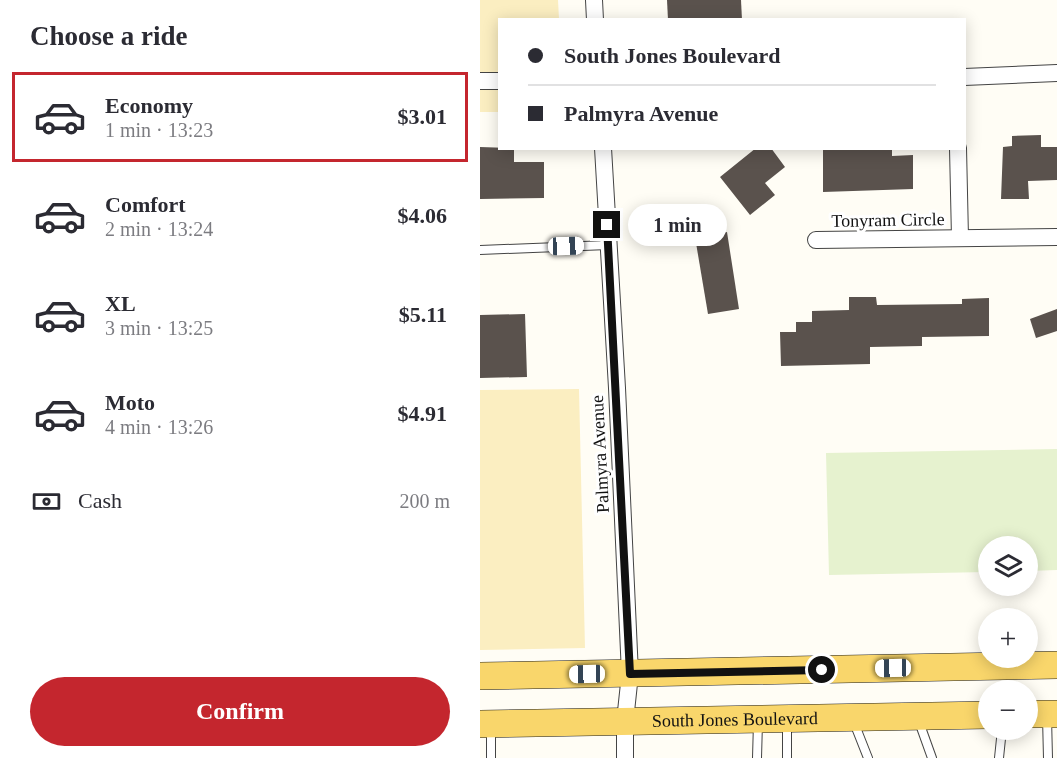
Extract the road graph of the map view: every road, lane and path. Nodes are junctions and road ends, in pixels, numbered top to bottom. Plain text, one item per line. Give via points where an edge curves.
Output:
1 (594, 0) edge
2 (595, 18) edge
3 (1057, 73) edge
4 (966, 76) edge
5 (480, 81) edge
6 (498, 81) edge
7 (603, 150) edge
8 (958, 150) edge
9 (1057, 237) edge
10 (960, 238) junction
11 (816, 240) dead end
12 (608, 245) junction
13 (480, 250) edge
14 (1057, 665) edge
15 (630, 674) junction
16 (480, 676) edge
17 (1044, 714) edge
18 (978, 715) edge
19 (916, 716) junction
20 (852, 717) junction
21 (787, 718) junction
22 (758, 719) junction
23 (625, 721) junction
24 (485, 723) edge
25 (1001, 740) edge
26 (491, 758) edge
27 (625, 758) edge
28 (757, 758) edge
29 (787, 758) edge
30 (868, 758) edge
31 (932, 758) edge
32 (999, 758) edge
33 (1048, 758) edge

1 - 2 street
3 - 4 street
5 - 6 street
7 - 12 street, Palmyra Avenue
8 - 10 street, Tonyram Circle
9 - 10 street, Tonyram Circle
10 - 11 street, Tonyram Circle
12 - 13 lane
12 - 15 street, Palmyra Avenue
14 - 15 main road
15 - 16 main road
15 - 23 street, Palmyra Avenue
17 - 33 lane
18 - 19 main road, South Jones Boulevard
19 - 20 main road, South Jones Boulevard
19 - 31 lane
20 - 21 main road, South Jones Boulevard
20 - 30 lane
21 - 22 main road, South Jones Boulevard
21 - 29 lane
22 - 23 main road, South Jones Boulevard
22 - 28 lane
23 - 24 main road, South Jones Boulevard
23 - 27 street, Palmyra Avenue
24 - 26 lane
25 - 32 lane

